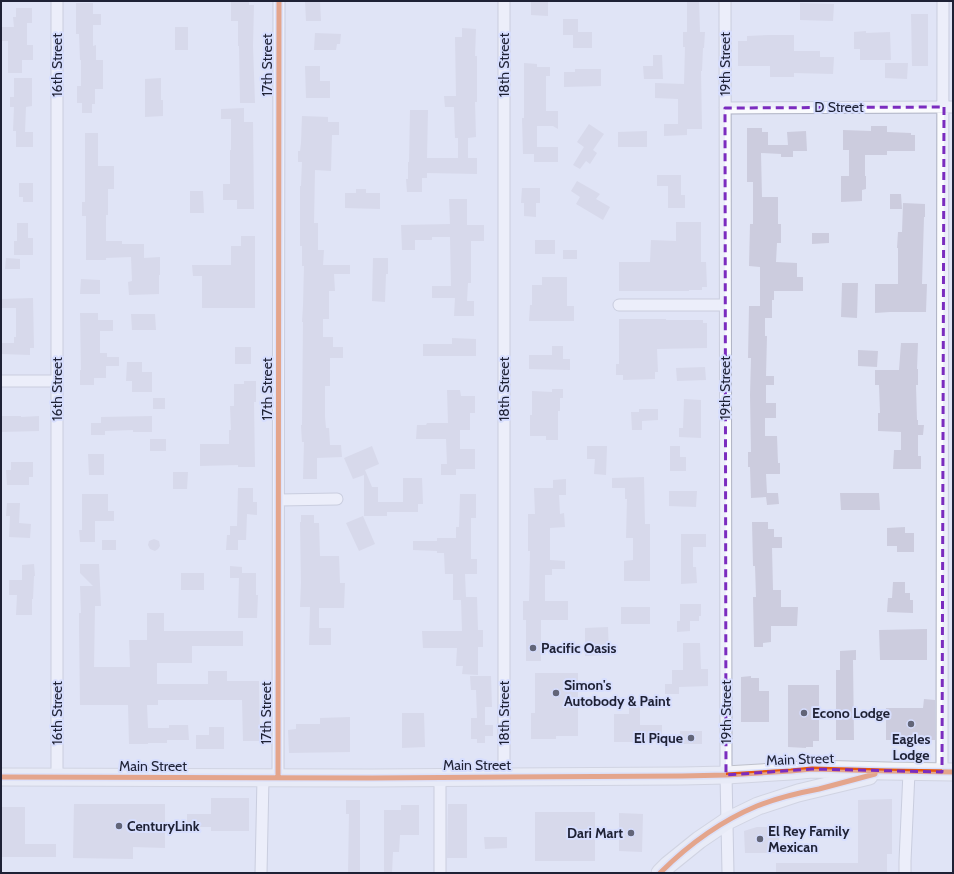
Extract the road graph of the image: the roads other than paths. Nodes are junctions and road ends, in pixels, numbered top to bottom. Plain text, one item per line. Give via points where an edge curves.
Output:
1 (57, 1) edge
2 (279, 1) edge
3 (504, 1) edge
4 (725, 1) edge
5 (943, 1) edge
6 (948, 107) edge
7 (725, 108) junction
8 (619, 305) dead end
9 (725, 305) junction
10 (1, 381) edge
11 (57, 381) junction
12 (337, 499) dead end
13 (279, 500) junction
14 (886, 771) junction
15 (909, 772) junction
16 (948, 772) edge
17 (726, 775) junction
18 (1, 777) edge
19 (57, 777) junction
20 (504, 777) junction
21 (271, 778) junction
22 (440, 778) junction
23 (727, 821) junction
24 (261, 873) edge
25 (440, 873) edge
26 (660, 873) edge
27 (728, 873) edge
28 (905, 873) edge

1 - 11 street, 16th Street
2 - 13 street, 17th Street
3 - 20 street, 18th Street
4 - 7 street, 19th Street
5 - 6 street
6 - 7 street, D Street
6 - 16 street
7 - 9 street, 19th Street
8 - 9 street
9 - 17 street, 19th Street
10 - 11 street
11 - 19 street, 16th Street
12 - 13 street
13 - 21 street, 17th Street
14 - 15 main road, Main Street
14 - 17 main road, Main Street via 812,769
14 - 23 main road via 792,795 758,806
15 - 16 main road, Main Street
15 - 28 street
17 - 20 main road, Main Street
17 - 23 street, 19th Street
18 - 19 main road, Main Street
19 - 21 main road, Main Street
20 - 22 main road, Main Street
21 - 22 main road, Main Street
21 - 24 street, 17th Street
22 - 25 street
23 - 26 main road via 698,840
23 - 27 street, 19th Street

